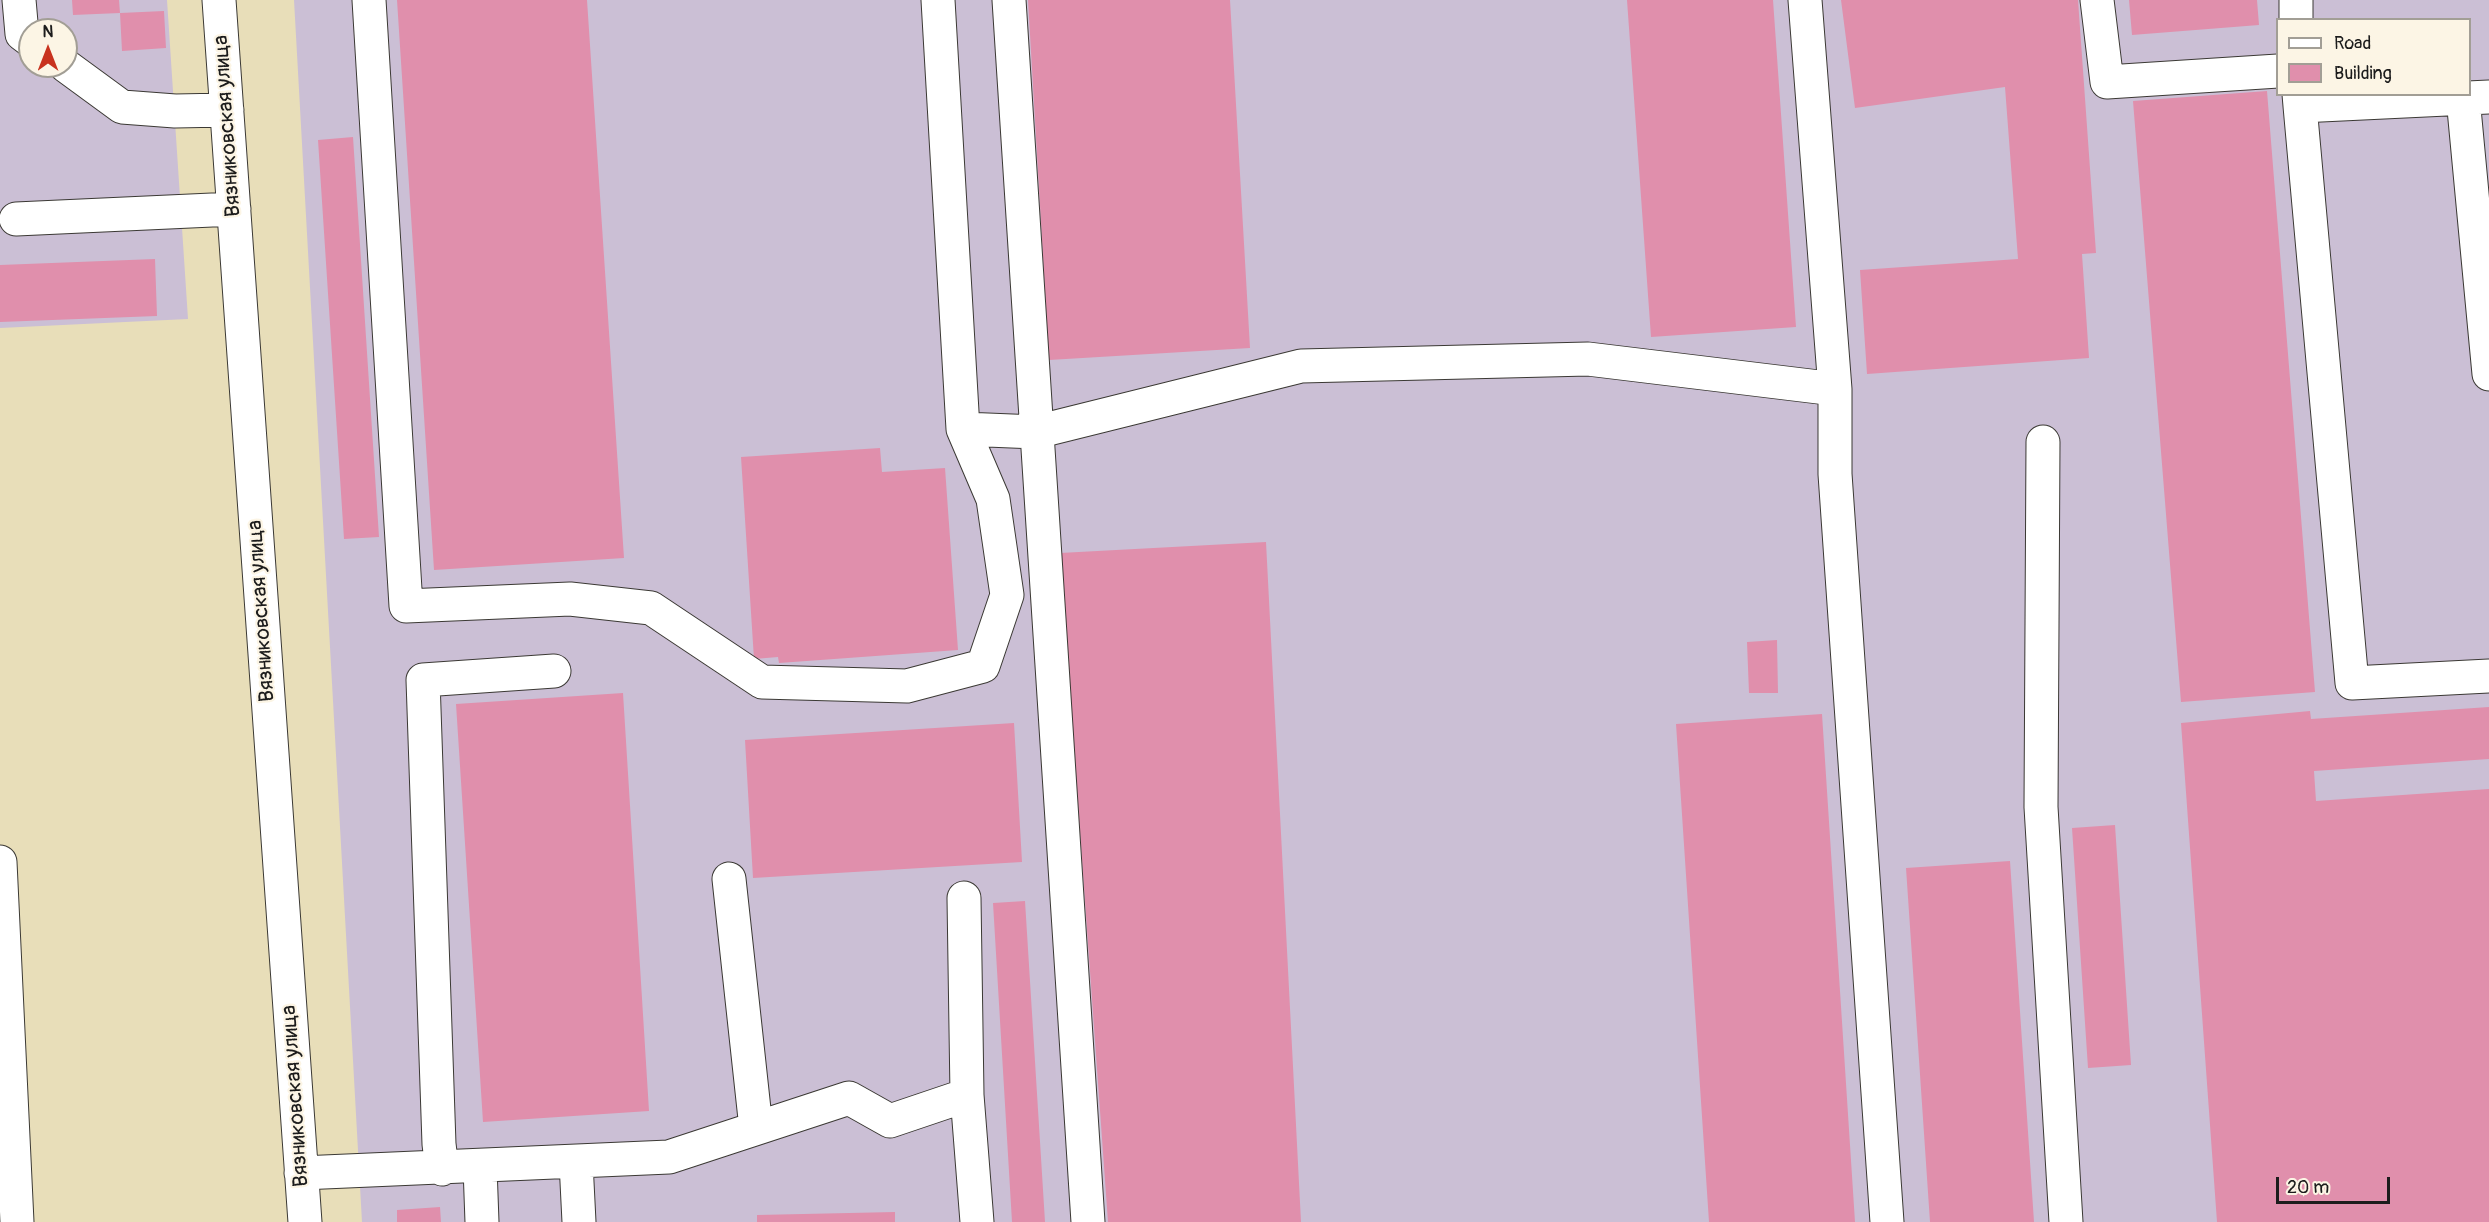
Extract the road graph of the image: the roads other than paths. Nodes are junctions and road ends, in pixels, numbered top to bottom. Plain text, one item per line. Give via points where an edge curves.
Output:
1 (19, 0) edge
2 (219, 0) edge
3 (369, 0) edge
4 (938, 0) edge
5 (1008, 0) edge
6 (1805, 0) edge
7 (2097, 0) edge
8 (2296, 0) edge
9 (21, 18) edge
10 (2296, 18) edge
11 (2276, 71) edge
12 (78, 75) edge
13 (2476, 98) edge
14 (2300, 100) edge
15 (227, 110) junction
16 (234, 209) junction
17 (16, 219) dead end
18 (2489, 374) edge
19 (1835, 389) junction
20 (963, 429) junction
21 (1036, 432) junction
22 (2043, 442) dead end
23 (554, 671) dead end
24 (2489, 676) edge
25 (0, 862) edge
26 (729, 879) dead end
27 (964, 898) dead end
28 (967, 1095) junction
29 (756, 1128) junction
30 (7, 1136) edge
31 (576, 1162) junction
32 (480, 1167) junction
33 (442, 1169) junction
34 (302, 1173) junction
35 (16, 1222) edge
36 (305, 1222) edge
37 (482, 1222) edge
38 (579, 1222) edge
39 (977, 1222) edge
40 (1088, 1222) edge
41 (1887, 1222) edge
42 (2066, 1222) edge

1 - 9 street
2 - 15 street, Вязниковская улица
3 - 20 street via 406,606 570,599 651,608 762,682 907,687 983,666 1007,595 993,499
4 - 20 street
5 - 21 street
6 - 19 street
7 - 11 street via 2107,82
8 - 10 street
12 - 15 street via 122,107
13 - 14 street
13 - 18 street
14 - 24 street via 2352,683
15 - 16 street, Вязниковская улица
16 - 17 street
16 - 34 street, Вязниковская улица
19 - 21 street via 1588,359 1301,366
19 - 41 street via 1835,474
20 - 21 street
21 - 40 street
22 - 42 street via 2041,807
23 - 33 street via 423,680
25 - 30 street
26 - 29 street
27 - 28 street
28 - 29 street via 890,1121 849,1098
28 - 39 street
29 - 31 street via 669,1157
30 - 35 street
31 - 32 street
31 - 38 street
32 - 33 street
32 - 37 street
33 - 34 street
34 - 36 street, Вязниковская улица

